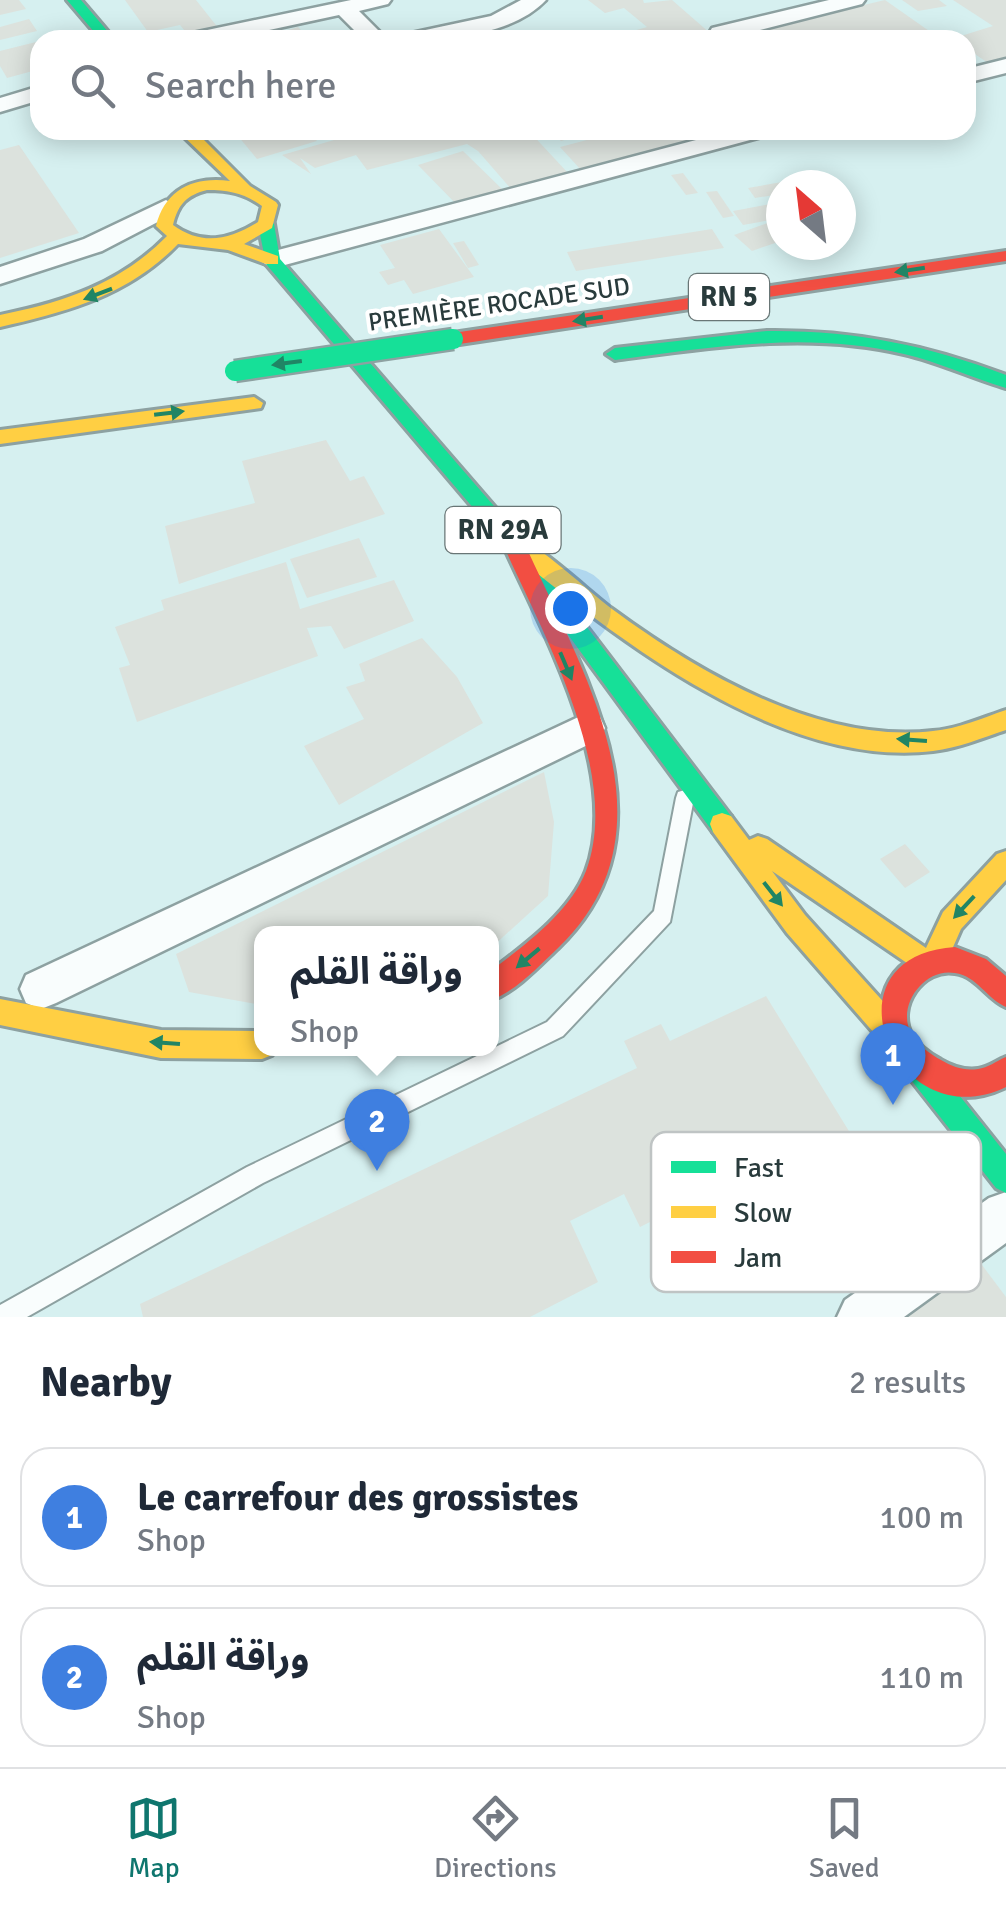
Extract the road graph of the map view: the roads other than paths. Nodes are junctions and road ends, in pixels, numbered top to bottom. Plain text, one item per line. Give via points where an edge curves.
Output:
1 (74, 0) edge
2 (381, 0) edge
3 (536, 0) edge
4 (855, 0) edge
5 (342, 8) junction
6 (100, 30) edge
7 (240, 30) edge
8 (366, 30) edge
9 (454, 30) edge
10 (732, 30) edge
11 (1006, 66) edge
12 (976, 74) edge
13 (30, 96) edge
14 (0, 105) edge
15 (723, 140) edge
16 (185, 149) edge
17 (243, 185) junction
18 (171, 220) junction
19 (266, 224) junction
20 (225, 244) junction
21 (1006, 256) edge
22 (272, 260) junction
23 (0, 276) edge
24 (850, 316) dead end
25 (0, 321) edge
26 (225, 372) dead end
27 (410, 379) dead end
28 (1006, 382) edge
29 (352, 388) dead end
30 (264, 401) dead end
31 (84, 424) junction
32 (0, 437) edge
33 (10, 460) dead end
34 (514, 544) junction
35 (1006, 720) edge
36 (587, 728) junction
37 (688, 778) junction
38 (716, 815) junction
39 (1006, 862) edge
40 (930, 962) junction
41 (499, 982) edge
42 (41, 990) dead end
43 (1006, 994) edge
44 (0, 1012) edge
45 (898, 1040) junction
46 (254, 1044) edge
47 (912, 1059) junction
48 (1006, 1071) edge
49 (970, 1132) edge
50 (981, 1146) edge
51 (1006, 1178) edge
52 (1006, 1216) edge
53 (981, 1234) edge
54 (898, 1292) edge
55 (3, 1317) edge
56 (862, 1317) edge

1 - 6 main road
2 - 5 street
3 - 9 street via 498,20
4 - 10 street
5 - 7 street
5 - 8 street
11 - 12 street
13 - 14 street
15 - 22 street
16 - 17 main road
16 - 18 main road
17 - 18 main road via 214,184
17 - 19 main road via 265,196
18 - 20 main road via 206,246
18 - 23 street
18 -> 25 main road via 156,262 127,282
19 - 20 main road
19 - 22 main road
20 - 22 main road
21 -> 26 main road, PREMIÈRE ROCADE SUD / RN 5, bridge
22 - 34 main road, RN 29A
24 - 28 main road, RN 5 via 606,355 782,334 877,341 955,359
27 - 29 main road
31 -> 30 main road
31 - 32 main road
31 - 33 main road
35 -> 34 main road via 928,742 820,729 719,692 624,634
34 -> 36 main road
34 - 37 main road, RN 29A
36 -> 41 main road via 608,814 594,881 536,954
36 - 42 street
37 - 38 main road, RN 29A
37 - 55 lane via 664,915 555,1029 255,1175
38 - 40 main road
38 -> 45 main road via 796,924
39 -> 40 main road via 952,921
40 - 43 main road via 956,961 978,970
40 - 45 main road via 900,979 892,997
46 -> 44 main road via 161,1044
45 - 47 main road
47 - 48 main road via 956,1083 978,1084
47 - 49 main road
50 - 51 main road
52 - 53 street
54 - 56 street

